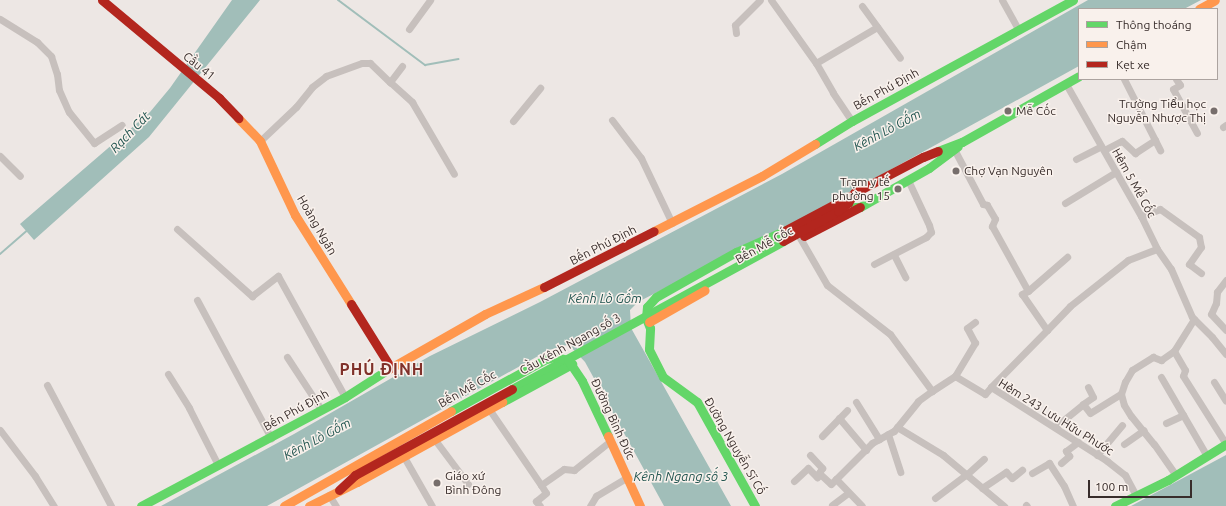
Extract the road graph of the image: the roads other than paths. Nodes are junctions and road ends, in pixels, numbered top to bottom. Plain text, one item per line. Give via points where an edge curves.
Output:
1 (102, 0) edge
2 (430, 0) edge
3 (760, 0) edge
4 (771, 0) edge
5 (1002, 0) edge
6 (1073, 0) edge
7 (1215, 0) edge
8 (862, 6) dead end
9 (1201, 8) edge
10 (0, 19) edge
11 (877, 27) junction
12 (409, 28) dead end
13 (1018, 29) junction
14 (736, 33) dead end
15 (900, 58) dead end
16 (816, 63) junction
17 (402, 66) dead end
18 (1078, 77) edge
19 (1125, 80) edge
20 (1177, 80) edge
21 (390, 82) junction
22 (1066, 84) junction
23 (540, 88) dead end
24 (219, 98) joint
25 (612, 120) dead end
26 (852, 121) junction
27 (513, 122) dead end
28 (122, 124) dead end
29 (1197, 133) dead end
30 (1155, 140) junction
31 (260, 141) junction
32 (962, 142) junction
33 (1103, 148) junction
34 (954, 150) junction
35 (1160, 150) dead end
36 (0, 156) edge
37 (923, 157) junction
38 (1076, 159) dead end
39 (929, 168) junction
40 (1116, 172) junction
41 (454, 174) dead end
42 (20, 176) dead end
43 (908, 180) junction
44 (854, 193) junction
45 (1065, 203) dead end
46 (860, 207) junction
47 (838, 210) junction
48 (1141, 216) junction
49 (672, 223) junction
50 (177, 229) dead end
51 (800, 238) junction
52 (1157, 249) junction
53 (894, 255) junction
54 (1067, 257) dead end
55 (874, 264) dead end
56 (1202, 273) dead end
57 (905, 277) dead end
58 (1226, 280) edge
59 (1028, 291) junction
60 (196, 300) dead end
61 (1194, 319) junction
62 (649, 322) junction
63 (975, 322) dead end
64 (1047, 330) junction
65 (1226, 330) edge
66 (1174, 351) junction
67 (1226, 354) edge
68 (287, 357) dead end
69 (572, 364) junction
70 (390, 368) junction
71 (168, 374) dead end
72 (955, 376) junction
73 (1161, 377) dead end
74 (1214, 382) dead end
75 (47, 385) dead end
76 (991, 387) junction
77 (1088, 387) dead end
78 (932, 391) junction
79 (1121, 394) junction
80 (345, 396) junction
81 (1226, 401) edge
82 (856, 402) dead end
83 (1083, 404) junction
84 (321, 409) junction
85 (490, 409) junction
86 (847, 410) dead end
87 (1183, 415) junction
88 (839, 418) junction
89 (1166, 423) dead end
90 (1122, 425) dead end
91 (897, 427) junction
92 (1055, 427) junction
93 (0, 430) edge
94 (1144, 430) junction
95 (888, 434) junction
96 (822, 436) dead end
97 (271, 438) junction
98 (879, 439) junction
99 (435, 440) junction
100 (609, 442) junction
101 (1078, 442) junction
102 (1124, 444) dead end
103 (1226, 444) edge
104 (866, 450) junction
105 (810, 455) dead end
106 (1098, 455) junction
107 (1207, 456) junction
108 (404, 457) junction
109 (984, 459) dead end
110 (1061, 463) dead end
111 (218, 465) junction
112 (1022, 470) dead end
113 (900, 472) dead end
114 (1032, 473) dead end
115 (820, 474) junction
116 (355, 475) junction
117 (966, 475) junction
118 (1176, 475) junction
119 (333, 478) junction
120 (628, 478) junction
121 (836, 479) junction
122 (794, 481) dead end
123 (468, 484) dead end
124 (541, 485) junction
125 (982, 488) junction
126 (339, 490) junction
127 (848, 493) junction
128 (329, 495) junction
129 (1136, 496) junction
130 (935, 498) dead end
131 (832, 505) dead end
132 (54, 506) edge
133 (112, 506) edge
134 (141, 506) edge
135 (284, 506) edge
136 (309, 506) edge
137 (336, 506) edge
138 (432, 506) edge
139 (540, 506) edge
140 (590, 506) edge
141 (640, 506) edge
142 (755, 506) edge
143 (862, 506) edge
144 (1004, 506) edge
145 (1073, 506) edge
146 (1115, 506) edge

1 - 24 street, Cầu 41
2 - 12 street
3 - 14 street via 735,25
4 - 16 street
5 - 13 street
6 - 13 street, Bến Phú Định
7 - 9 street
8 - 11 street
10 - 28 street via 37,42 51,56 59,90 69,112 94,143
11 - 15 street
11 - 16 street
13 - 26 street, Bến Phú Định
16 - 26 street
17 - 21 street
18 - 22 street, Bến Mễ Cốc
19 - 30 street
20 - 29 street via 1180,85 1173,89
21 - 31 street via 370,63 362,63 326,76 312,86 296,107
21 - 41 street via 412,102
22 - 32 street, Bến Mễ Cốc
22 - 33 street, Hẻm 5 Mễ Cốc
23 - 27 street
24 - 31 street, Hoàng Ngân
25 - 49 street via 641,158
26 - 49 street, Bến Phú Định via 762,176
30 - 33 street via 1135,153 1122,141
30 - 35 street
31 - 70 street, Hoàng Ngân via 295,215
32 - 34 street, Bến Mễ Cốc
32 - 37 street, Bến Mễ Cốc
33 - 38 street
33 - 40 street, Hẻm 5 Mễ Cốc
34 - 39 street, Bến Mễ Cốc
34 - 59 street via 983,204 987,205 995,219 992,226
36 - 42 street
37 - 39 street
37 - 44 street, Bến Mễ Cốc
39 - 43 street, Bến Mễ Cốc
40 - 45 street
40 - 48 street, Hẻm 5 Mễ Cốc
43 - 46 street, Bến Mễ Cốc
43 - 53 street via 931,232
44 - 47 street, Bến Mễ Cốc via 848,203
44 - 62 street, Bến Mễ Cốc via 796,226 736,252 656,297 647,307 646,318
46 - 47 street, Bến Mễ Cốc
46 - 51 street, Bến Mễ Cốc
47 - 116 street, Cầu Kênh Ngang số 3
48 - 52 street, Hẻm 5 Mễ Cốc
48 - 56 street via 1160,209 1199,237 1201,247 1189,264
49 - 70 street, Bến Phú Định via 539,290 485,314
50 - 80 street via 252,296 278,276
51 - 62 street, Bến Mễ Cốc
51 - 78 street via 827,285 890,334
52 - 61 street, Hẻm 5 Mễ Cốc via 1171,269
52 - 64 street via 1128,260 1070,306
53 - 55 street
53 - 57 street
54 - 59 street
58 - 65 street via 1217,292 1216,304 1211,314
59 - 64 street via 1022,294
60 - 97 street
61 - 66 street
61 - 67 street, Hẻm 5 Mễ Cốc
62 - 142 street, Đường Nguyễn Sĩ Cố via 649,349 663,377 697,402
63 - 72 street via 967,328 975,343
64 - 76 street
66 - 79 street via 1161,360 1153,357 1132,370
66 - 103 street via 1184,370 1184,376
68 - 84 street
69 - 85 street
69 - 100 street, Đường Bình Đức via 603,424
69 - 119 street, Bến Mễ Cốc via 560,358 546,359
70 - 80 street, Bến Phú Định
71 - 111 street via 189,408
72 - 76 street, Hẻm 243 Lưu Hữu Phước via 985,394
72 - 78 street
73 - 87 street
74 - 81 street
75 - 133 street
76 - 92 street, Hẻm 243 Lưu Hữu Phước
77 - 83 street via 1093,397
78 - 91 street via 918,401
79 - 83 street via 1090,413
79 - 94 street via 1124,406
80 - 84 street, Bến Phú Định
82 - 98 street
83 - 92 street
84 - 97 street, Bến Phú Định
85 - 99 street
85 - 124 street
86 - 88 street
87 - 89 street
87 - 107 street
88 - 96 street
88 - 104 street
90 - 106 street
91 - 95 street
91 - 117 street via 943,455
92 - 101 street, Hẻm 243 Lưu Hữu Phước
93 - 132 street
94 - 102 street
94 - 118 street
95 - 98 street
95 - 113 street
97 - 111 street, Bến Phú Định
98 - 104 street
99 - 108 street
99 - 123 street
100 - 120 street, Đường Bình Đức
100 - 124 street via 574,470 564,469
101 - 106 street, Hẻm 243 Lưu Hữu Phước
101 - 110 street via 1066,451 1069,456
103 - 107 street
104 - 121 street
105 - 115 street via 822,468
106 - 129 street, Hẻm 243 Lưu Hữu Phước via 1125,474
107 - 118 street
108 - 126 street
108 - 138 street
109 - 117 street
111 - 134 street, Bến Phú Định
112 - 125 street via 1012,478 1006,472
114 - 145 street via 1049,462
115 - 121 street via 831,484
115 - 122 street via 817,477 808,468
116 - 119 street, Bến Mễ Cốc
116 - 126 street
117 - 125 street
117 - 130 street
118 - 129 street
119 - 135 street, Bến Mễ Cốc
120 - 140 street via 596,496
120 - 141 street, Đường Bình Đức
121 - 127 street
124 - 139 street via 546,493 536,501
125 - 144 street
126 - 128 street
127 - 131 street
127 - 143 street
128 - 136 street
128 - 137 street
129 - 146 street

